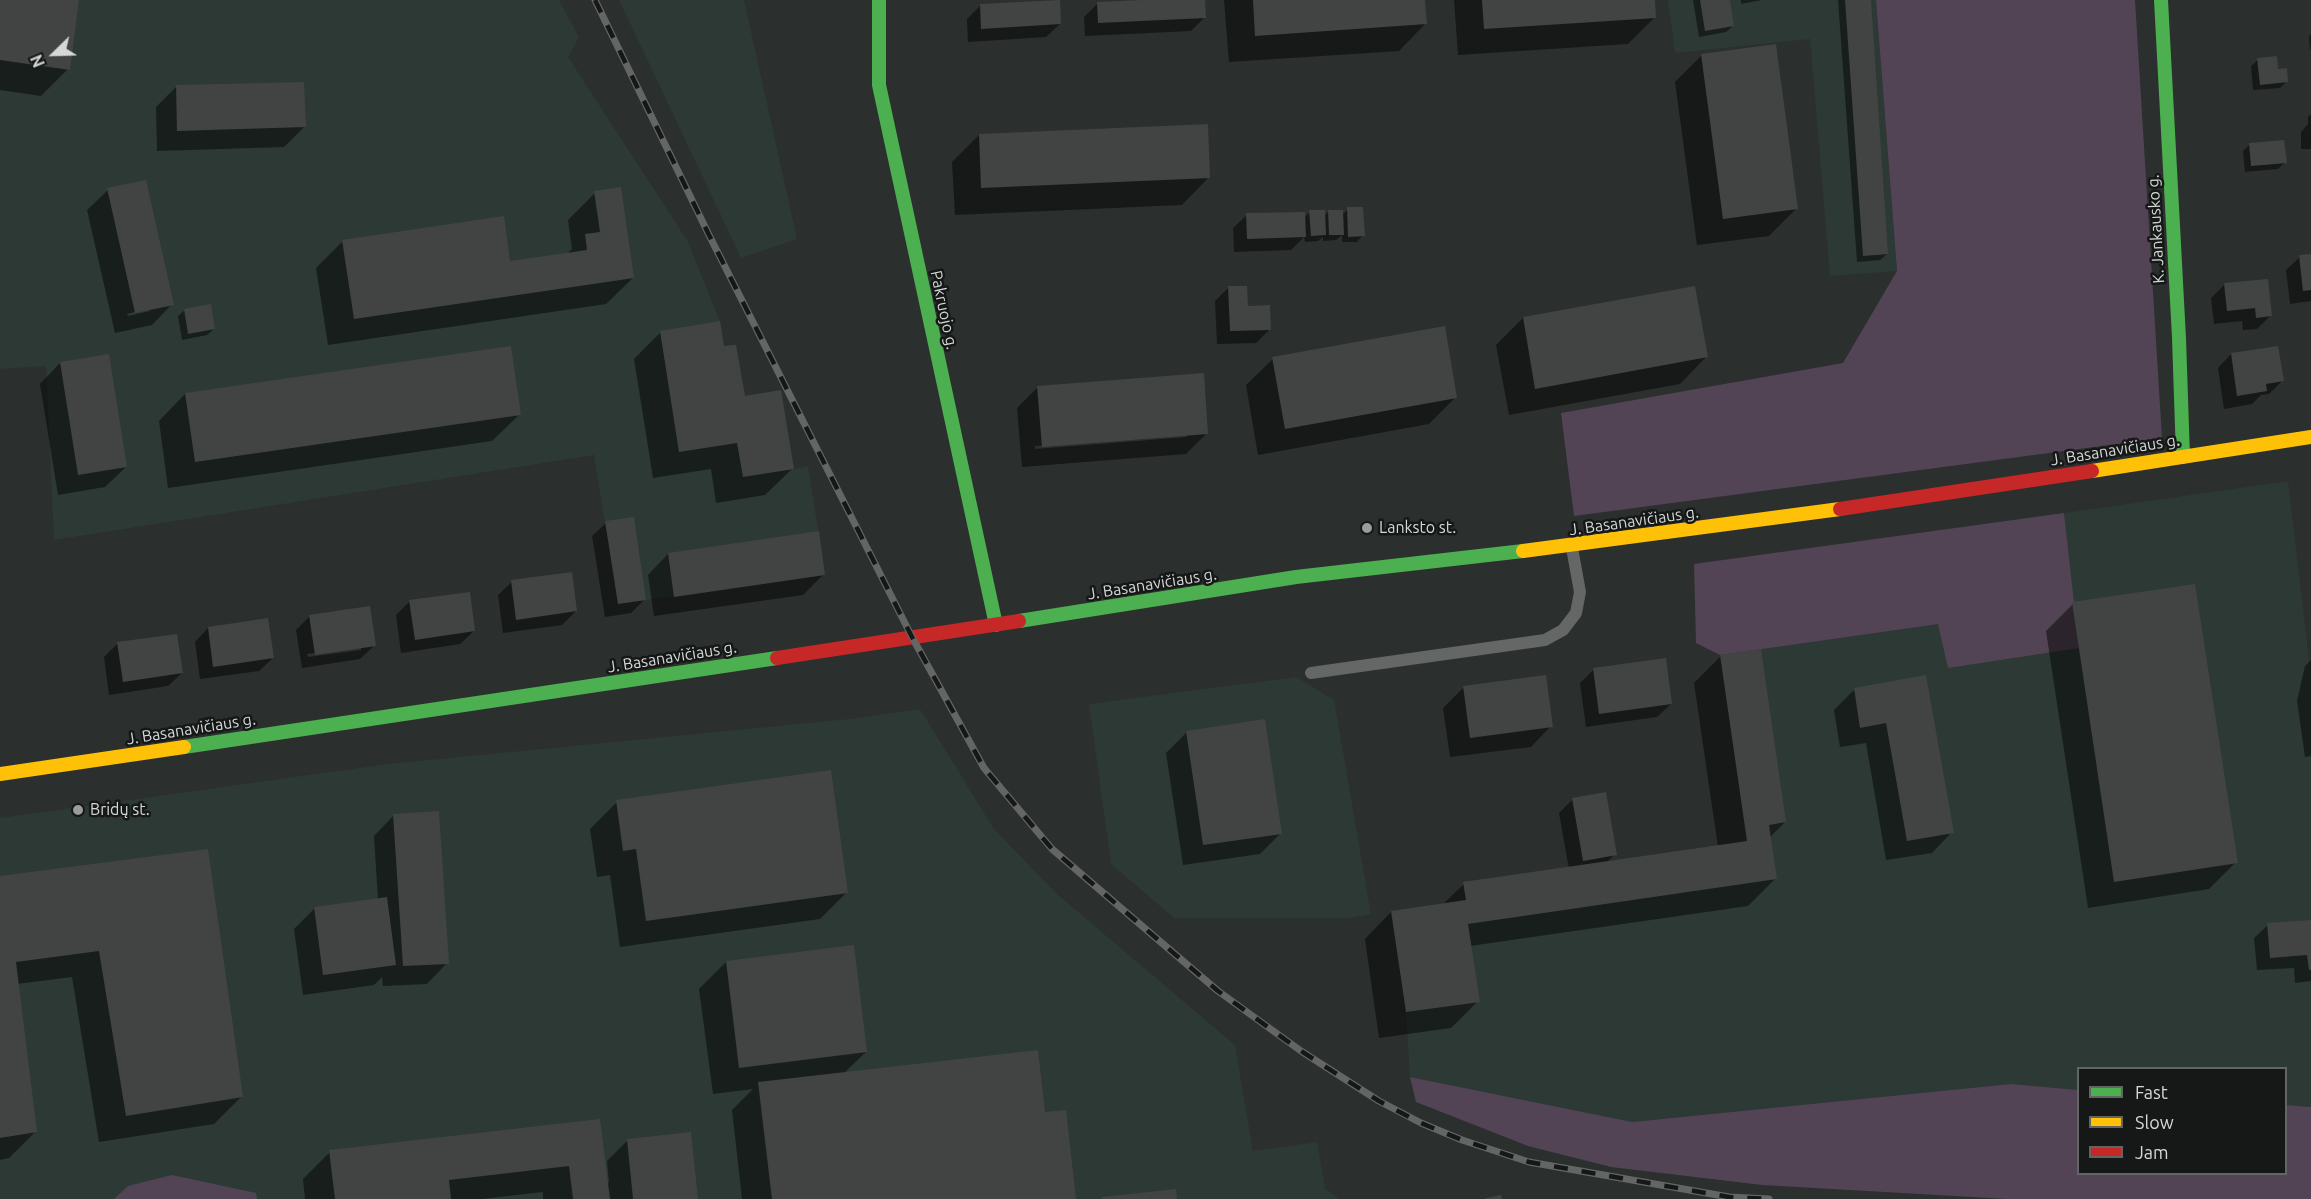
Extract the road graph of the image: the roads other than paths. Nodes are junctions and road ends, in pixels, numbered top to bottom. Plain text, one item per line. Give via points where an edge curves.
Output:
1 (879, 0) edge
2 (2161, 0) edge
3 (2311, 437) edge
4 (2183, 457) junction
5 (1572, 546) junction
6 (996, 624) junction
7 (1311, 673) dead end
8 (0, 774) edge

1 - 6 main road, Pakruojo g. via 879,85
2 - 4 main road, K. Jankausko g.
3 - 4 main road, J. Basanavičiaus g.
4 - 5 main road, J. Basanavičiaus g.
5 - 6 main road, J. Basanavičiaus g. via 1296,578
5 - 7 lane via 1580,592 1576,613 1563,630 1545,640
6 - 8 main road, J. Basanavičiaus g.

